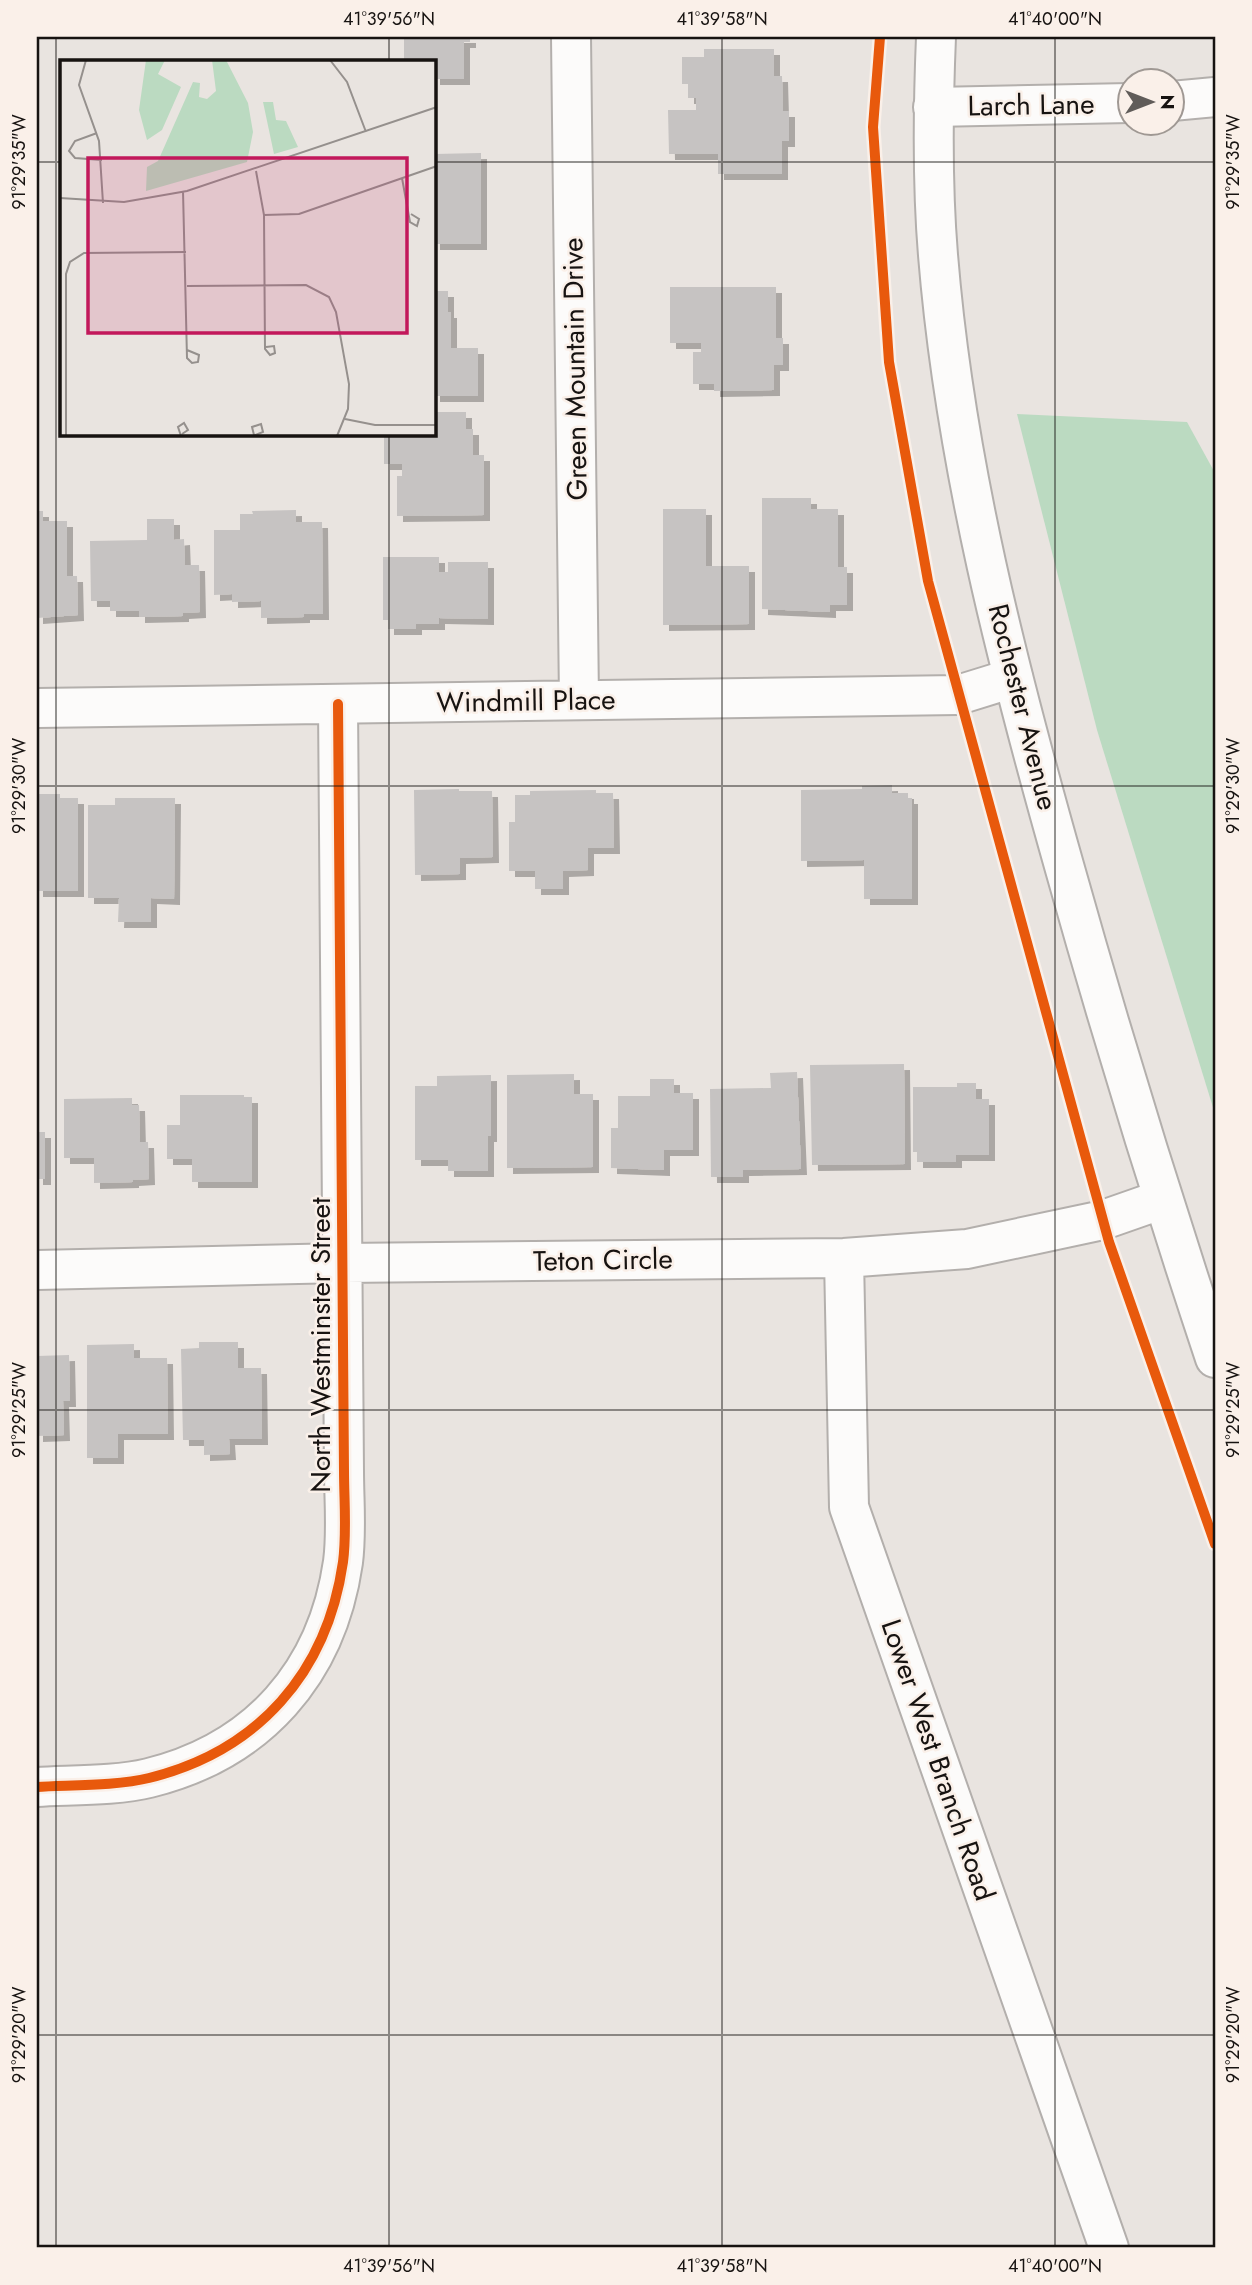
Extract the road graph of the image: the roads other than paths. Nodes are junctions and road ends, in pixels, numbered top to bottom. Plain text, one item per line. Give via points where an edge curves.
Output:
1 (571, 37) edge
2 (936, 37) edge
3 (1215, 97) edge
4 (1186, 100) edge
5 (1116, 103) edge
6 (933, 107) junction
7 (1013, 678) junction
8 (579, 700) junction
9 (338, 704) junction
10 (37, 708) edge
11 (1163, 1199) junction
12 (845, 1258) junction
13 (343, 1263) junction
14 (37, 1270) edge
15 (1215, 1358) edge
16 (37, 1787) edge
17 (1110, 2248) edge

1 - 8 street, Green Mountain Drive
2 - 6 street, Rochester Avenue
3 - 4 street
5 - 6 street, Larch Lane
6 - 7 street, Rochester Avenue via 937,252 949,360 964,454
7 - 8 street, Windmill Place via 958,695
7 - 11 street, Rochester Avenue via 1093,969
8 - 9 street, Windmill Place
9 - 10 street, Windmill Place
9 - 13 street, North Westminster Street
11 - 12 street, Teton Circle via 1103,1220 967,1249
11 - 15 street, Rochester Avenue
12 - 13 street, Teton Circle
12 - 17 street, Lower West Branch Road via 849,1507
13 - 14 street, Teton Circle
13 - 16 street, North Westminster Street via 343,1560 331,1614 307,1667 258,1726 201,1761 147,1779

